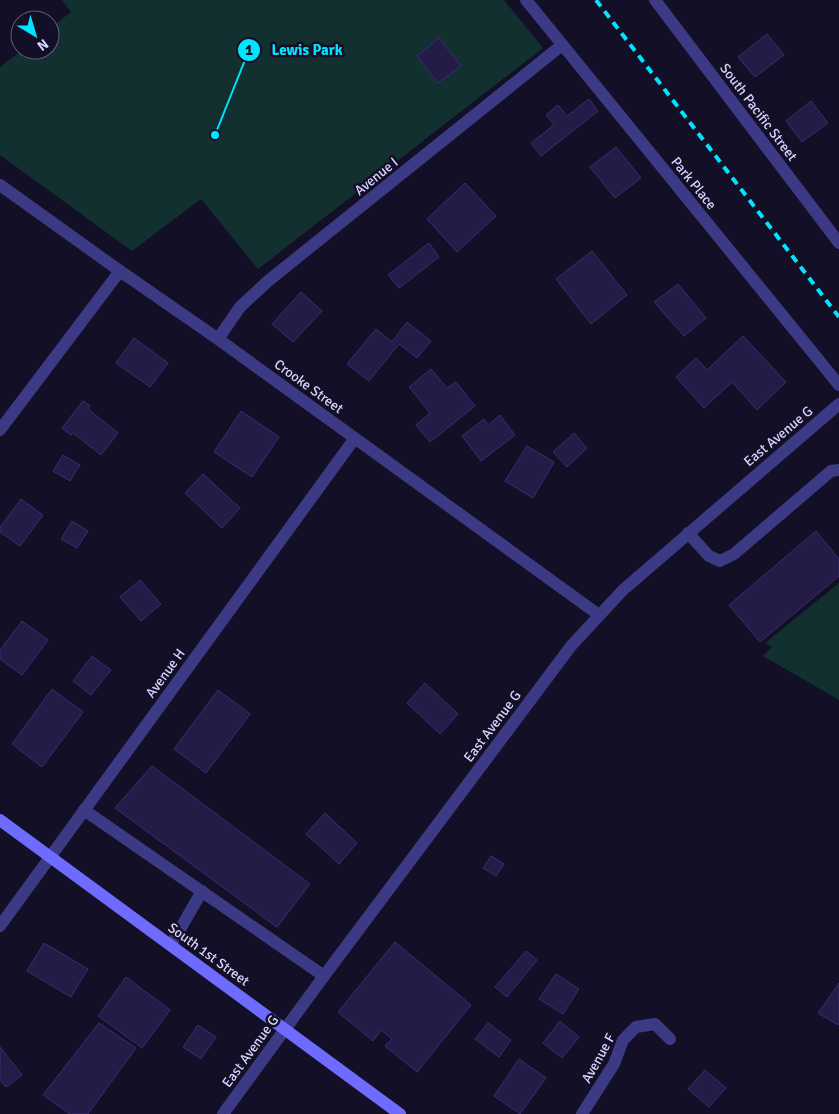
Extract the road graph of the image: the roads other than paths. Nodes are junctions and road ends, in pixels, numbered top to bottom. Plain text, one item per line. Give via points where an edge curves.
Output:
1 (526, 0) edge
2 (655, 0) edge
3 (562, 45) junction
4 (0, 184) edge
5 (839, 243) edge
6 (120, 271) junction
7 (218, 339) junction
8 (839, 385) edge
9 (839, 404) edge
10 (0, 430) edge
11 (355, 438) junction
12 (839, 470) edge
13 (688, 533) junction
14 (599, 615) junction
15 (84, 810) junction
16 (0, 820) edge
17 (50, 857) junction
18 (202, 891) junction
19 (0, 926) edge
20 (171, 945) junction
21 (324, 976) junction
22 (285, 1029) junction
23 (670, 1039) dead end
24 (223, 1114) edge
25 (400, 1114) edge
26 (582, 1114) edge

1 - 3 street, Park Place
2 - 5 street, South Pacific Street
3 - 7 street, Avenue I via 268,281 240,307
3 - 8 street, Park Place
4 - 6 street, Crooke Street
6 - 7 street, Crooke Street
6 - 10 street
7 - 11 street, Crooke Street
9 - 13 street, East Avenue G
11 - 14 street, Crooke Street
11 - 15 street, Avenue H
12 - 13 street via 831,471 734,554 720,561 709,556
13 - 14 street, East Avenue G
14 - 21 street, East Avenue G via 571,646
15 - 17 street, Avenue H
15 - 18 street
16 - 17 street, South 1st Street
17 - 19 street, Avenue H
17 - 20 street, South 1st Street
18 - 20 street
18 - 21 street
20 - 22 street, South 1st Street
21 - 22 street, East Avenue G
22 - 24 street, East Avenue G
22 - 25 street, South 1st Street
23 - 26 street, Avenue F via 655,1024 636,1027 623,1040 614,1064

